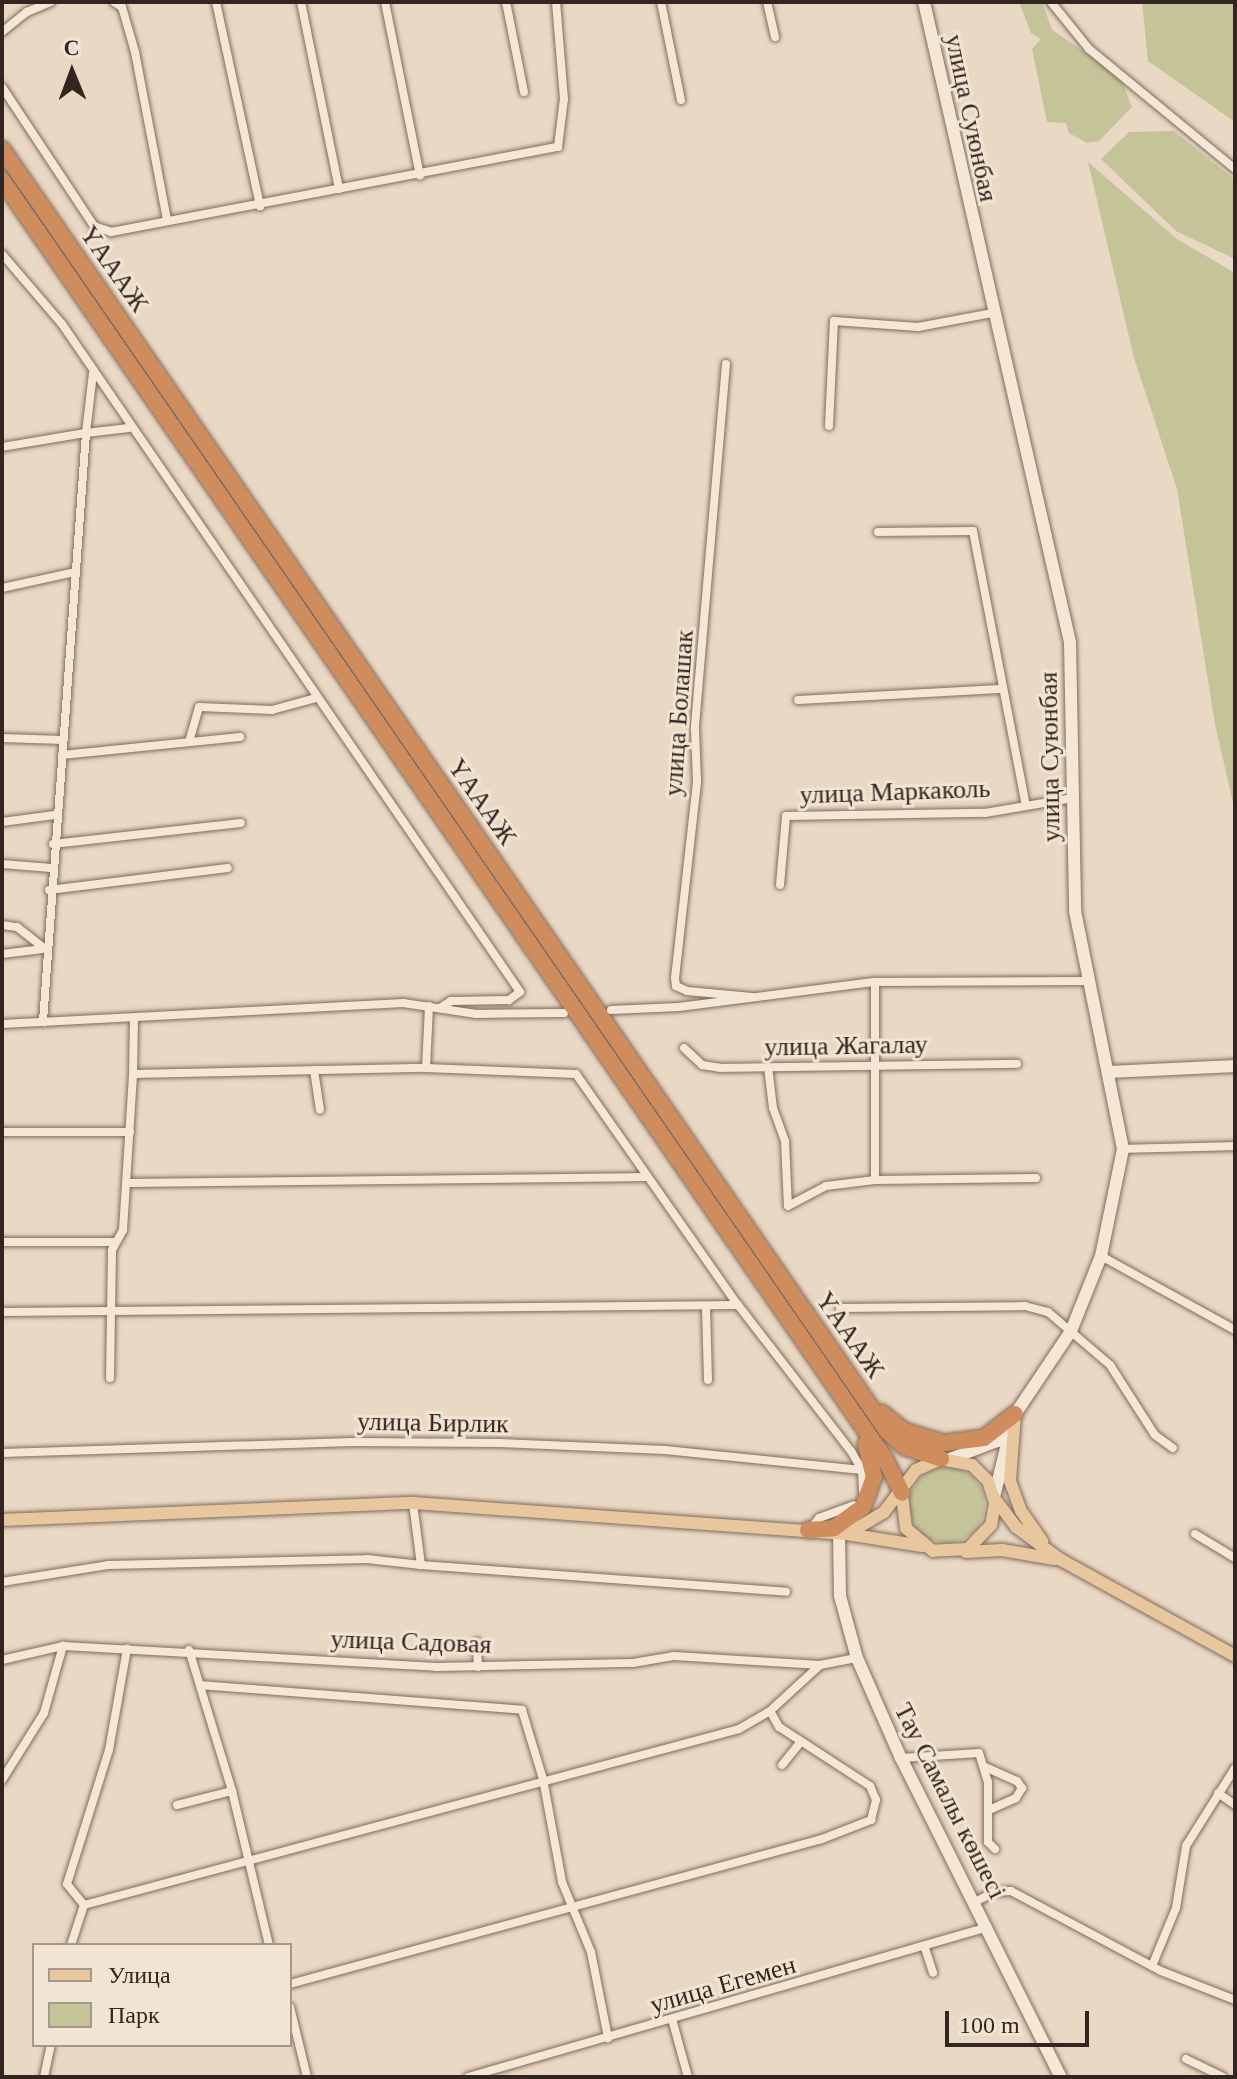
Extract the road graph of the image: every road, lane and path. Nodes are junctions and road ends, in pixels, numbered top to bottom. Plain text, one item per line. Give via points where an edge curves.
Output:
1 (51, 2) edge
2 (114, 2) edge
3 (216, 2) edge
4 (301, 2) edge
5 (385, 2) edge
6 (506, 2) edge
7 (556, 2) edge
8 (661, 2) edge
9 (767, 2) edge
10 (924, 2) edge
11 (1051, 2) edge
12 (2, 32) edge
13 (775, 37) dead end
14 (2, 87) edge
15 (524, 92) dead end
16 (681, 100) dead end
17 (2, 149) edge
18 (1235, 169) edge
19 (420, 176) junction
20 (2, 180) edge
21 (339, 189) junction
22 (260, 206) junction
23 (167, 220) junction
24 (2, 254) edge
25 (992, 313) junction
26 (726, 364) dead end
27 (93, 372) junction
28 (829, 426) dead end
29 (129, 428) junction
30 (86, 433) junction
31 (2, 447) edge
32 (878, 532) dead end
33 (75, 572) junction
34 (2, 588) edge
35 (1000, 689) junction
36 (316, 698) junction
37 (798, 700) dead end
38 (240, 737) dead end
39 (2, 738) edge
40 (63, 740) junction
41 (189, 742) junction
42 (62, 755) junction
43 (1073, 798) junction
44 (1025, 802) junction
45 (55, 815) junction
46 (2, 822) edge
47 (241, 823) dead end
48 (53, 844) junction
49 (2, 864) edge
50 (51, 868) junction
51 (228, 868) dead end
52 (780, 885) dead end
53 (49, 890) junction
54 (2, 925) edge
55 (43, 949) junction
56 (2, 954) edge
57 (1088, 981) junction
58 (875, 982) junction
59 (752, 997) junction
60 (429, 1006) junction
61 (440, 1008) junction
62 (611, 1010) dead end
63 (564, 1013) dead end
64 (134, 1018) junction
65 (43, 1022) junction
66 (2, 1024) edge
67 (684, 1048) dead end
68 (1017, 1064) dead end
69 (876, 1065) junction
70 (1235, 1066) edge
71 (768, 1067) junction
72 (426, 1068) junction
73 (314, 1070) junction
74 (1109, 1072) junction
75 (133, 1074) junction
76 (320, 1110) dead end
77 (2, 1132) edge
78 (130, 1132) junction
79 (1235, 1146) edge
80 (1123, 1149) junction
81 (646, 1177) junction
82 (1036, 1178) dead end
83 (875, 1180) junction
84 (127, 1183) junction
85 (2, 1242) edge
86 (114, 1242) junction
87 (1101, 1256) junction
88 (738, 1305) junction
89 (706, 1308) junction
90 (840, 1308) dead end
91 (2, 1312) edge
92 (111, 1312) junction
93 (1235, 1330) edge
94 (1071, 1331) junction
95 (110, 1378) dead end
96 (708, 1380) dead end
97 (861, 1393) junction
98 (1015, 1414) junction
99 (860, 1427) junction
100 (1173, 1448) dead end
101 (2, 1453) edge
102 (946, 1459) junction
103 (862, 1470) junction
104 (902, 1493) junction
105 (994, 1497) junction
106 (413, 1503) junction
107 (2, 1520) edge
108 (808, 1530) junction
109 (843, 1534) junction
110 (1195, 1534) dead end
111 (922, 1546) junction
112 (957, 1553) junction
113 (1235, 1558) edge
114 (1061, 1560) junction
115 (421, 1565) junction
116 (2, 1582) edge
117 (786, 1592) dead end
118 (477, 1642) dead end
119 (63, 1646) junction
120 (127, 1649) junction
121 (189, 1650) junction
122 (1235, 1656) edge
123 (857, 1658) junction
124 (2, 1660) edge
125 (820, 1665) junction
126 (478, 1667) junction
127 (200, 1685) junction
128 (770, 1711) junction
129 (800, 1743) junction
130 (901, 1758) junction
131 (782, 1765) dead end
132 (985, 1767) junction
133 (1235, 1768) edge
134 (6, 1770) edge
135 (543, 1779) junction
136 (2, 1780) edge
137 (232, 1791) junction
138 (1218, 1793) junction
139 (177, 1805) dead end
140 (1235, 1805) edge
141 (991, 1809) junction
142 (995, 1849) dead end
143 (248, 1858) junction
144 (977, 1901) junction
145 (84, 1905) junction
146 (570, 1905) junction
147 (988, 1927) junction
148 (72, 1943) edge
149 (269, 1943) edge
150 (925, 1948) junction
151 (1152, 1966) junction
152 (933, 1973) dead end
153 (292, 1983) edge
154 (1235, 2000) edge
155 (292, 2015) edge
156 (672, 2019) junction
157 (608, 2038) junction
158 (51, 2047) edge
159 (1186, 2059) dead end
160 (44, 2077) edge
161 (307, 2077) edge
162 (468, 2077) edge
163 (688, 2077) edge
164 (1061, 2077) edge
165 (1223, 2077) edge

1 - 12 street via 27,12
2 - 23 street via 122,7 135,52
3 - 22 street
4 - 21 street
5 - 19 street
6 - 15 street
7 - 19 street via 564,99 558,147
8 - 16 street
9 - 13 street
10 - 25 main road, улица Суюнбая
11 - 18 street via 1089,49
14 - 23 street via 94,226 111,232
17 - 97 highway, ҮАААЖ
19 - 21 street
20 - 99 highway, ҮАААЖ
21 - 22 street
22 - 23 street
24 - 27 street via 62,324
25 - 28 street via 918,327 834,321
25 - 43 main road, улица Суюнбая via 1070,642
26 - 59 street, улица Болашак via 695,729 697,782 675,978 676,986 687,991
27 - 29 street
27 - 30 street
29 - 30 street
29 - 36 street
30 - 31 street
30 - 33 street
32 - 35 street via 973,531
33 - 34 street
33 - 40 street
35 - 37 street
35 - 44 street
36 - 41 street via 272,710 199,707
36 - 61 street via 520,992 509,1000 451,1001
38 - 41 street
39 - 40 street
40 - 42 street
41 - 42 street
42 - 45 street
43 - 44 street, улица Маркаколь
43 - 57 main road, улица Суюнбая via 1075,911
44 - 52 street, улица Маркаколь via 985,813 786,816
45 - 46 street
45 - 48 street
47 - 48 street
48 - 50 street
49 - 50 street
50 - 53 street
51 - 53 street
53 - 55 street
54 - 55 street via 17,927
55 - 56 street
55 - 65 street
57 - 58 street
57 - 74 main road, улица Суюнбая
58 - 59 street
58 - 69 street
59 - 62 street
60 - 61 street
60 - 64 street via 343,1004
60 - 72 street
61 - 63 street via 476,1014
64 - 65 street
64 - 75 street
65 - 66 street
67 - 71 street, улица Жагалау via 702,1065
68 - 69 street, улица Жагалау
69 - 71 street, улица Жагалау
69 - 83 street
70 - 74 main road
71 - 83 street via 773,1108 785,1141 788,1206 826,1186
72 - 73 street
72 - 81 street via 576,1074
73 - 75 street
73 - 76 street
74 - 80 main road, улица Суюнбая
75 - 78 street
77 - 78 street
78 - 84 street
79 - 80 street
80 - 87 main road, улица Суюнбая
81 - 84 street
81 - 88 street
82 - 83 street
84 - 86 street via 122,1237
85 - 86 street
86 - 92 street
87 - 93 street
87 - 94 main road, улица Суюнбая
88 - 89 street
88 - 103 street
89 - 92 street
89 - 96 street
90 - 94 street via 1025,1306 1048,1312
91 - 92 street
92 - 95 street
94 - 98 main road, улица Суюнбая via 1031,1382
94 - 100 street via 1122,1378 1155,1435
97 - 98 highway via 904,1431 944,1443 984,1438
97 - 102 highway, ҮАААЖ via 892,1437 914,1452
98 - 102 main road, улица Суюнбая via 990,1446
98 - 105 main road
98 - 114 main road via 1009,1458 1013,1492 1026,1521
99 - 104 highway, ҮАААЖ
99 - 108 highway via 873,1464 868,1500 844,1524
101 - 103 street, улица Бирлик via 500,1443 665,1450
102 - 104 main road via 916,1470
102 - 105 main road via 981,1472
103 - 108 street via 861,1499 836,1515 819,1518
104 - 109 main road via 884,1512
104 - 111 main road via 901,1517
105 - 112 main road via 995,1514 986,1535
105 - 114 main road via 1016,1527
106 - 107 main road
106 - 108 main road
106 - 115 street
108 - 109 main road
109 - 111 main road
109 - 123 main road, Тау Самалы көшесі via 840,1596
110 - 113 street
111 - 112 main road
112 - 114 main road via 1002,1550
114 - 122 main road
115 - 116 street via 367,1559 108,1565
115 - 117 street
118 - 126 street
119 - 120 street, улица Садовая
119 - 124 street, улица Садовая
119 - 134 street via 44,1713
120 - 121 street, улица Садовая
120 - 145 street via 109,1750 67,1884
121 - 126 street, улица Садовая
121 - 127 street
123 - 125 street, улица Садовая
123 - 130 main road, Тау Самалы көшесі
125 - 126 street, улица Садовая via 674,1656 633,1663
125 - 128 street
127 - 135 street via 515,1708 522,1710
127 - 137 street
128 - 129 street via 770,1718
128 - 135 street via 739,1729
129 - 131 street
129 - 146 street via 870,1786 876,1800 871,1820 822,1839
130 - 132 street via 971,1751 979,1753
130 - 144 main road, Тау Самалы көшесі
132 - 141 street
132 - 141 street via 1022,1788 1016,1798
133 - 138 street
134 - 136 street
135 - 143 street
135 - 146 street
137 - 139 street
137 - 143 street
138 - 140 street
138 - 151 street via 1186,1846 1176,1908
141 - 142 street via 987,1833
143 - 145 street
143 - 149 street
144 - 147 main road, Тау Самалы көшесі
144 - 151 street via 1011,1891
145 - 148 street
146 - 153 street
146 - 157 street via 591,1952
147 - 150 street, улица Егемен
147 - 164 main road, Тау Самалы көшесі
150 - 152 street
150 - 156 street, улица Егемен
151 - 154 street
155 - 161 street
156 - 157 street, улица Егемен
156 - 163 street
157 - 162 street, улица Егемен
158 - 160 street
159 - 165 street

